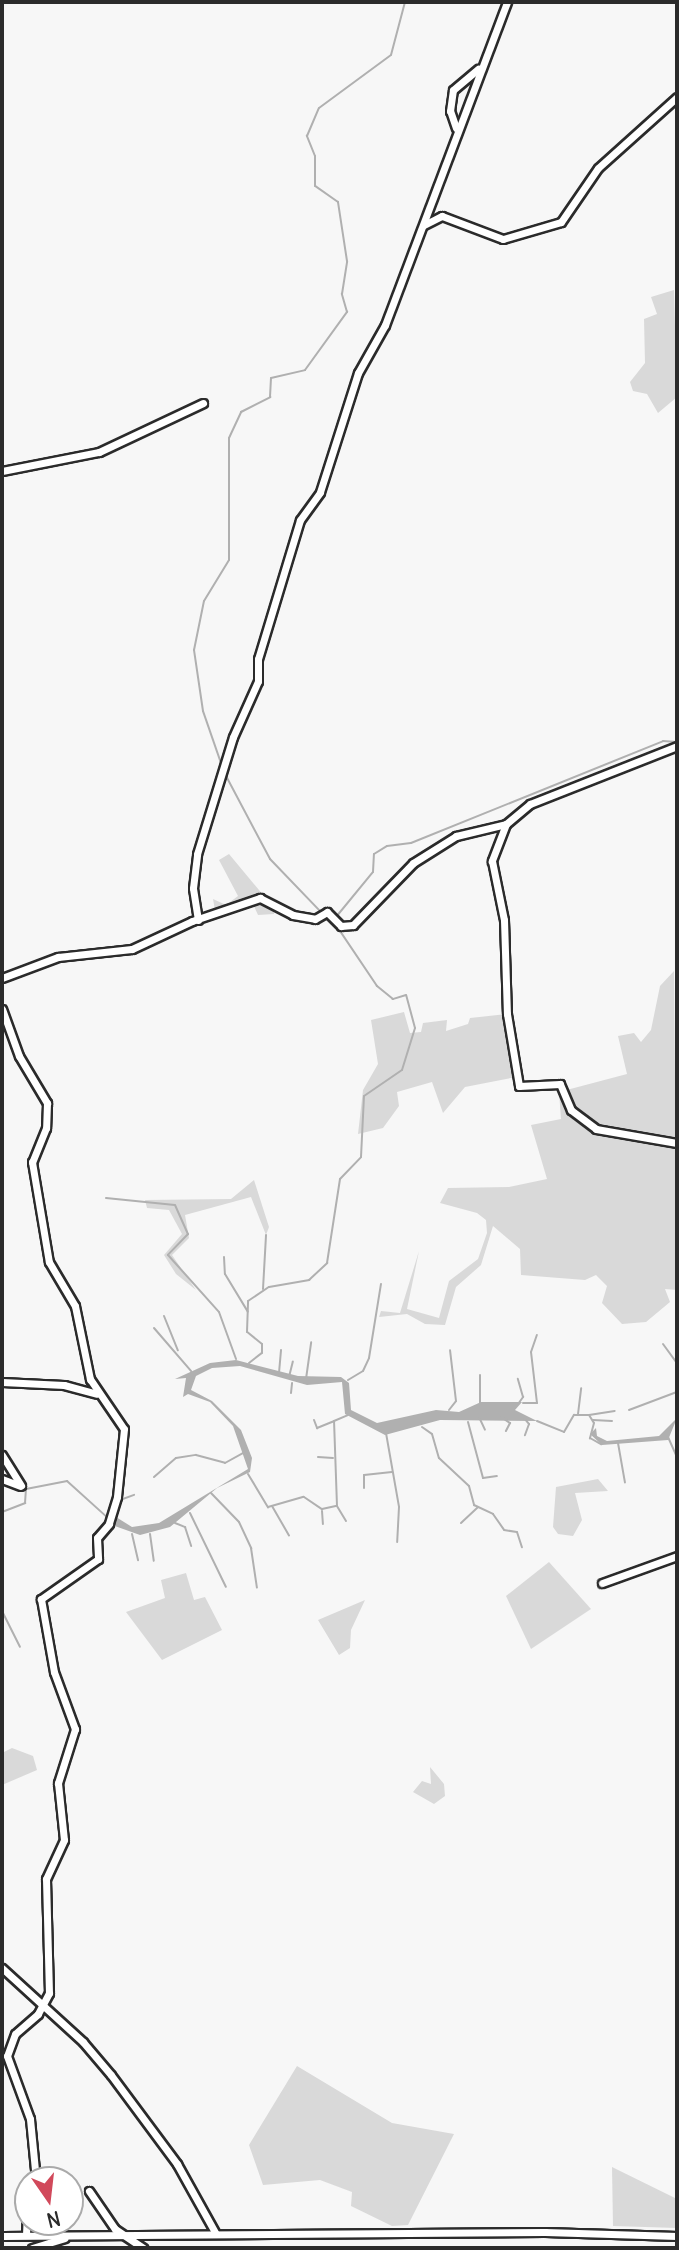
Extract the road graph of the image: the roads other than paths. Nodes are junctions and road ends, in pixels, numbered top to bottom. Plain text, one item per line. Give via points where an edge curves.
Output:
1 (507, 2) edge
2 (481, 66) junction
3 (677, 97) edge
4 (456, 128) junction
5 (424, 226) junction
6 (203, 403) dead end
7 (2, 471) edge
8 (677, 746) edge
9 (506, 824) junction
10 (198, 920) junction
11 (2, 978) edge
12 (2, 1009) edge
13 (677, 1143) edge
14 (2, 1382) edge
15 (99, 1395) junction
16 (2, 1455) edge
17 (2, 1479) edge
18 (677, 1556) edge
19 (602, 1583) dead end
20 (2, 1968) edge
21 (42, 2007) junction
22 (35, 2166) edge
23 (89, 2191) dead end
24 (216, 2234) junction
25 (84, 2235) edge
26 (123, 2235) junction
27 (71, 2236) edge
28 (677, 2236) edge
29 (33, 2248) edge
30 (143, 2248) edge

1 - 2 street via 498,38
2 - 4 street
2 - 4 street via 453,90 450,111
3 - 5 street via 598,168 561,222 503,239 442,216
4 - 5 street
5 - 10 street via 385,325 358,373 320,492 300,520 258,659 258,681 233,737 197,854 193,888
6 - 7 street via 99,452
8 - 9 street via 530,804
9 - 10 street via 461,834 413,863 375,907 344,928 327,912 315,919 293,915 260,898
9 - 13 street via 492,862 504,920 507,1014 519,1086 560,1084 571,1110 596,1129
10 - 11 street via 132,950 58,957
12 - 15 street via 19,1056 47,1103 46,1128 32,1161 42,1229 53,1271 75,1306 90,1380
14 - 15 street via 64,1385
15 - 21 street via 124,1429 111,1518 98,1534 98,1559 41,1599 54,1672 75,1729 58,1783 64,1840 46,1879 49,1993
16 - 17 street via 21,1486
18 - 19 street
20 - 21 street
21 - 22 street via 15,2034 8,2056 30,2119
21 - 24 street via 111,2076 177,2164
23 - 26 street
24 - 26 street
24 - 28 street
25 - 26 street
26 - 30 street
27 - 29 street

